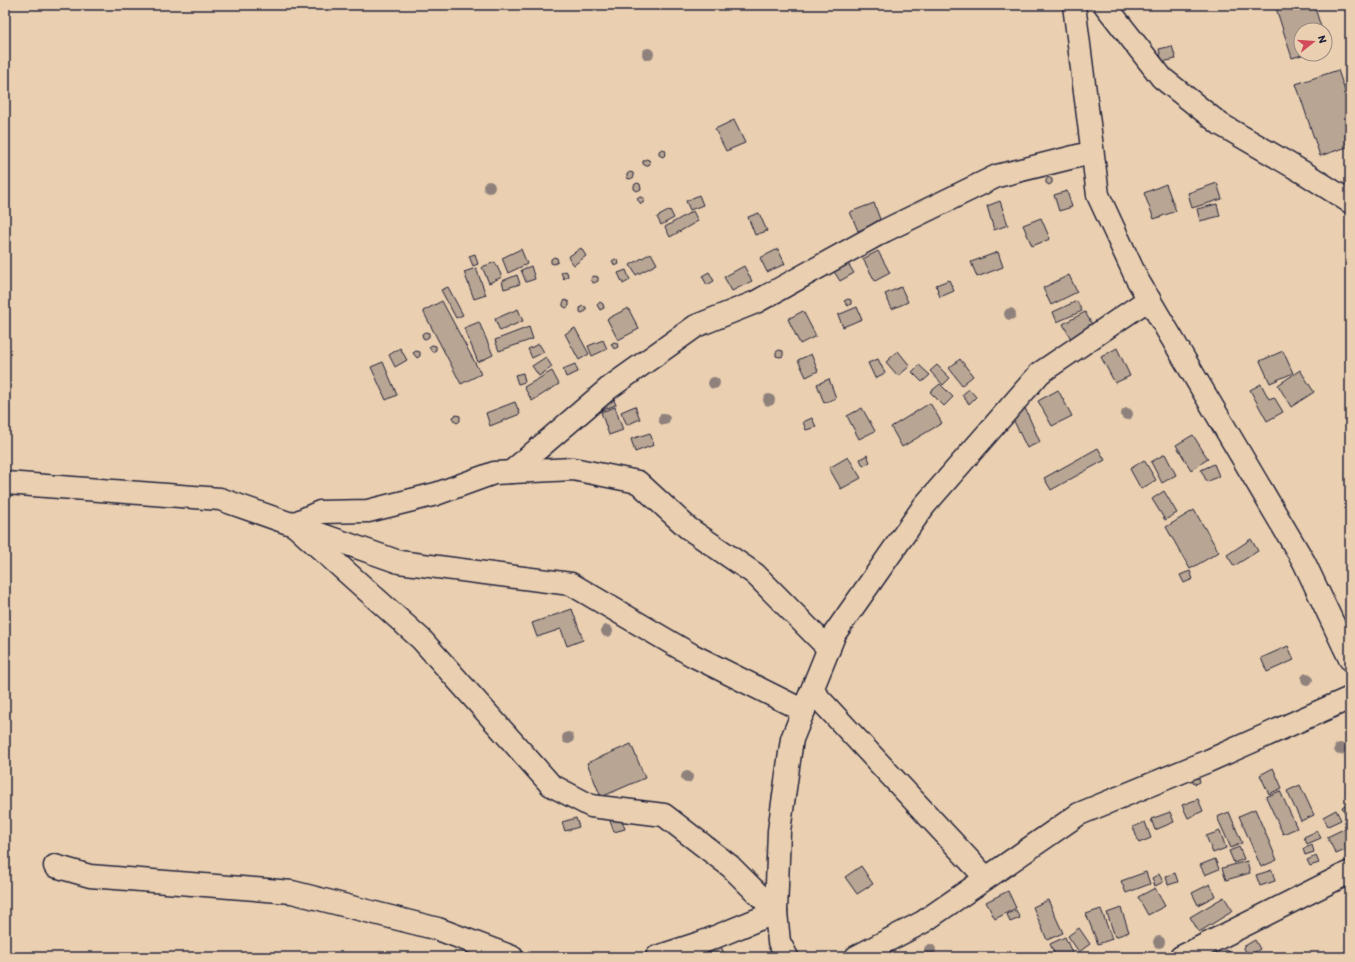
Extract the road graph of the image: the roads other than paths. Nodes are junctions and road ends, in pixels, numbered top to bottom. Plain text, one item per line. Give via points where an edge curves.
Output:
1 (1074, 5) edge
2 (1105, 5) edge
3 (1092, 154) junction
4 (1350, 202) edge
5 (1149, 299) junction
6 (511, 472) junction
7 (6, 483) edge
8 (292, 524) junction
9 (829, 649) junction
10 (1350, 659) edge
11 (1350, 698) edge
12 (808, 701) junction
13 (55, 866) dead end
14 (1350, 872) edge
15 (986, 878) junction
16 (776, 912) junction
17 (512, 957) edge
18 (657, 957) edge
19 (787, 957) edge
20 (856, 957) edge
21 (1181, 957) edge

1 - 3 street
2 - 4 street via 1168,83 1220,124
3 - 5 street via 1098,195
3 - 6 street via 1090,152 998,176 884,231 756,302 696,326 609,388
5 - 9 street via 1040,373 924,506 835,633
5 - 10 street via 1304,562
6 - 8 street via 494,473 436,494 368,511 320,512
6 - 9 street via 573,469 638,482 688,528 755,574
7 - 8 street via 220,499
8 - 12 street via 399,562 571,584 692,656
8 - 16 street via 421,639 551,785 591,806 664,816 730,866
9 - 12 street
11 - 15 street via 1208,761 1079,814
12 - 15 street
12 - 16 street via 792,739 779,831
13 - 17 street via 90,876 292,892 438,929
14 - 21 street
15 - 20 street via 923,922
16 - 18 street via 703,942
16 - 19 street via 779,942

